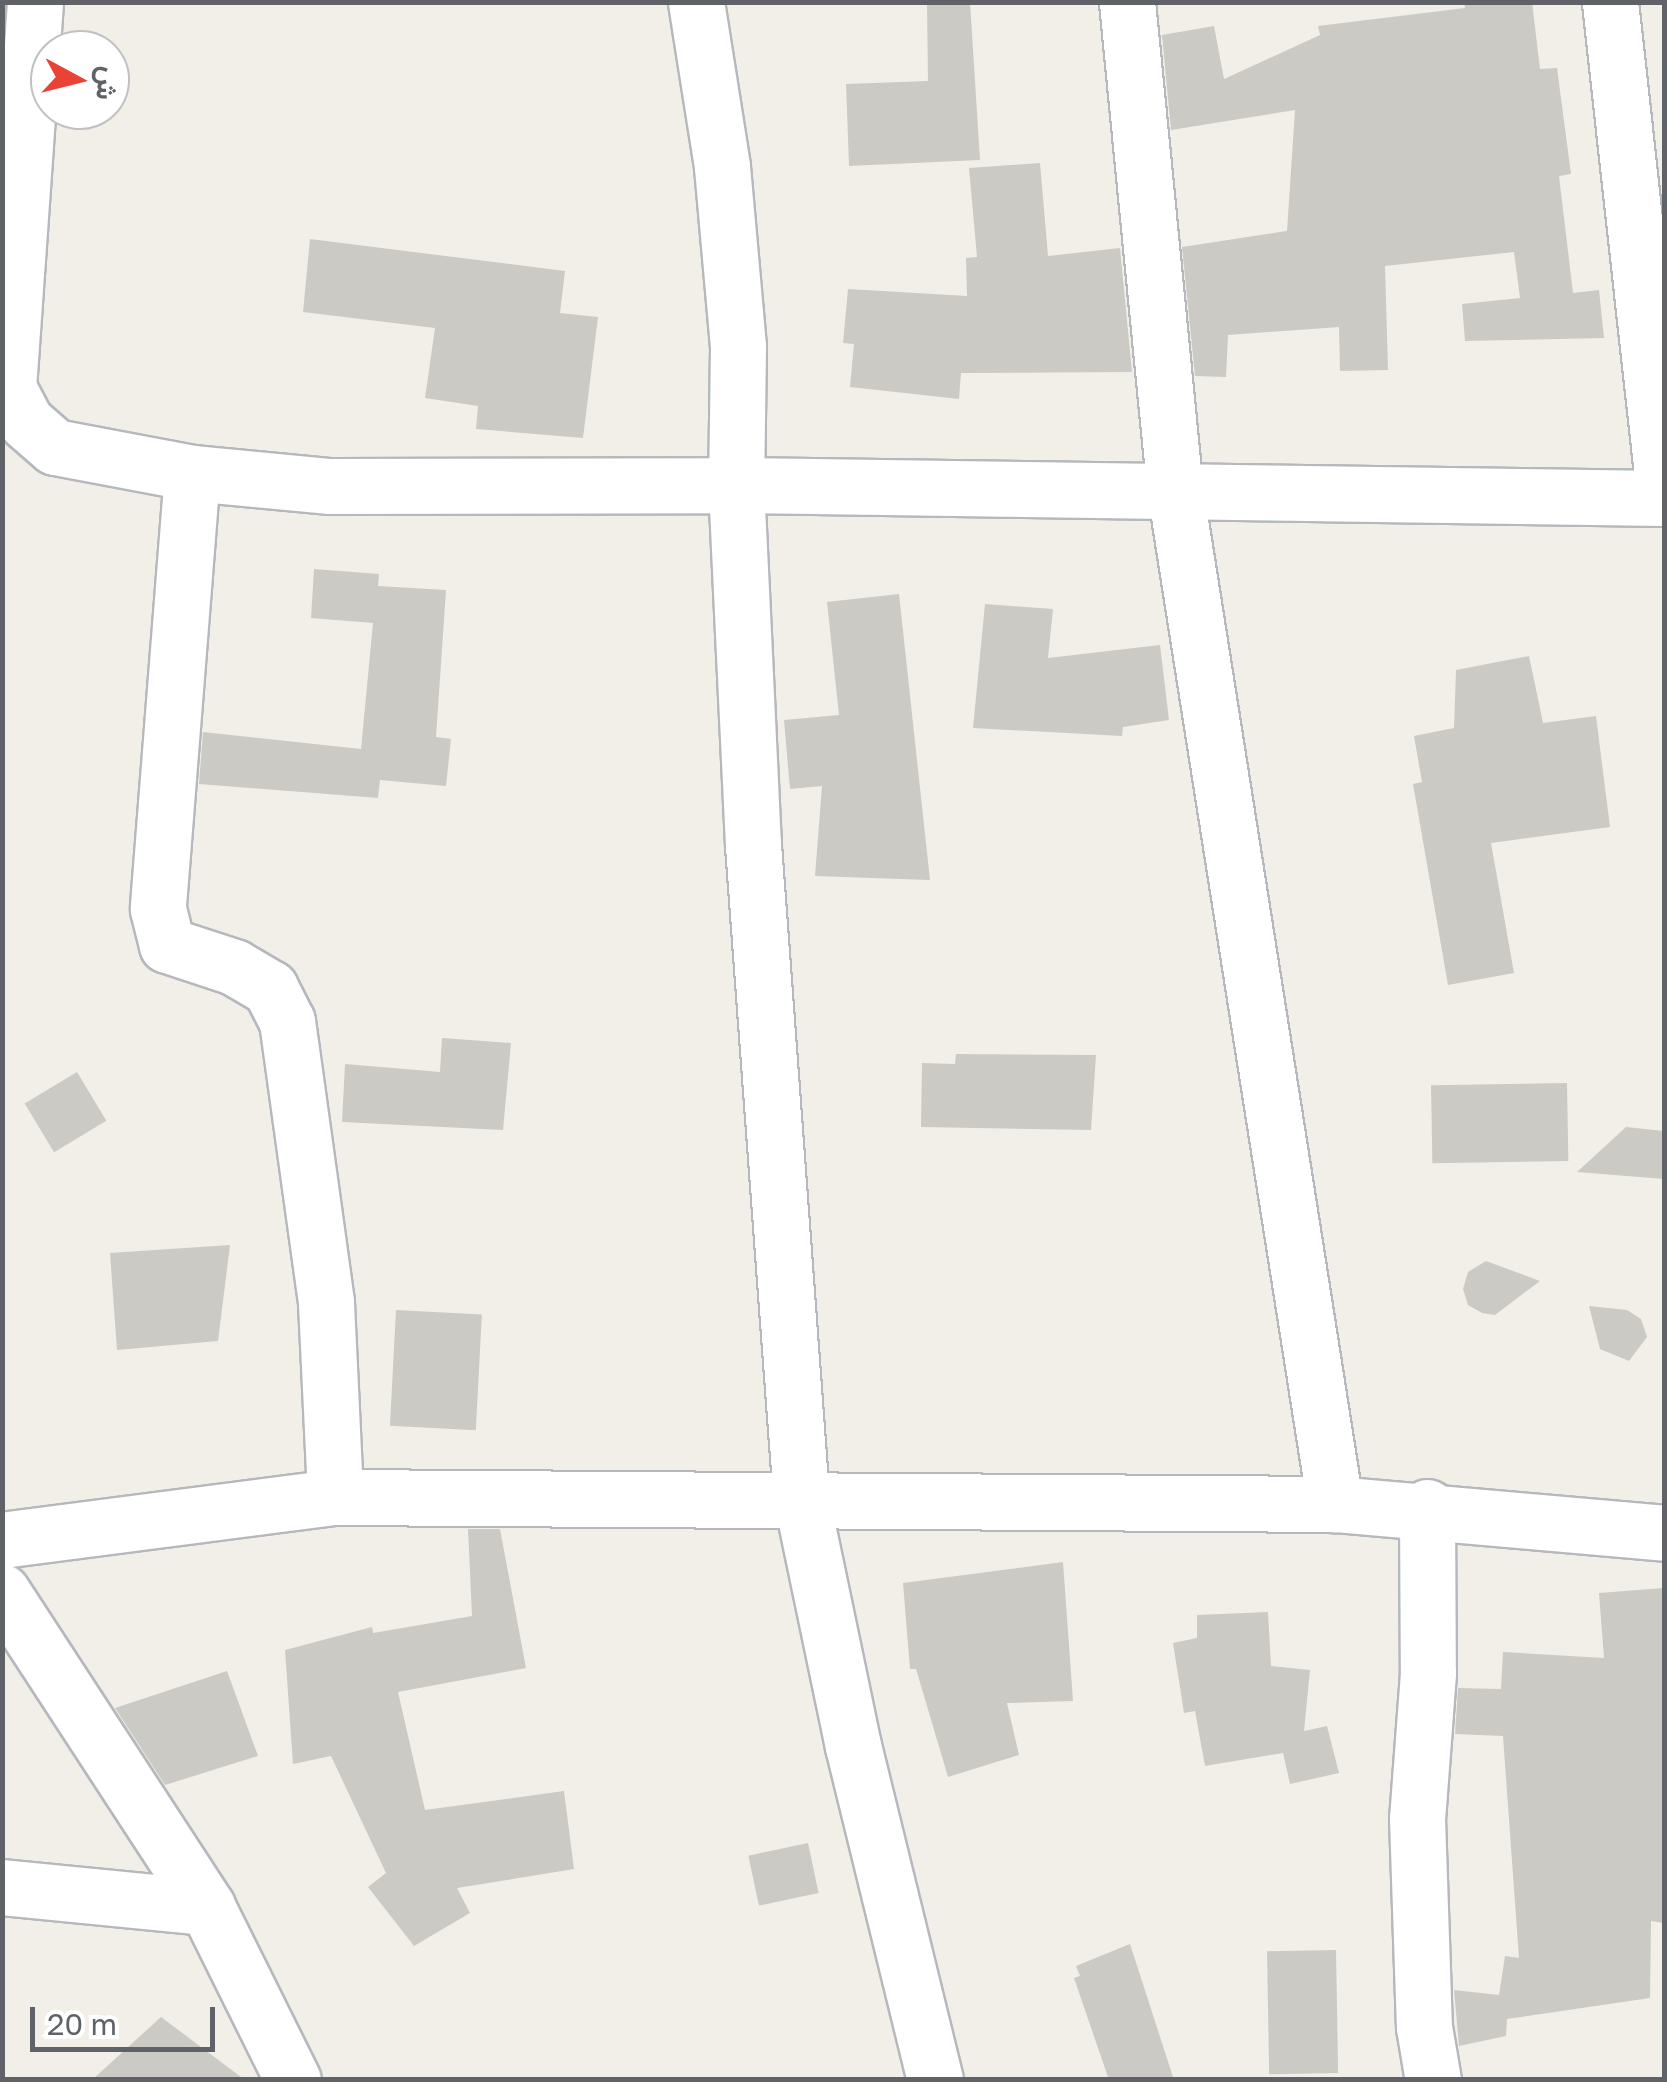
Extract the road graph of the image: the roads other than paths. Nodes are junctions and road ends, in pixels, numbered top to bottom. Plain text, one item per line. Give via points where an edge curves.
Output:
1 (36, 2) edge
2 (696, 2) edge
3 (1127, 2) edge
4 (1610, 2) edge
5 (16, 94) edge
6 (5, 388) edge
7 (192, 473) junction
8 (736, 485) junction
9 (1175, 490) junction
10 (1664, 490) edge
11 (1664, 498) edge
12 (335, 1497) junction
13 (801, 1497) junction
14 (1335, 1504) junction
15 (1427, 1508) junction
16 (1664, 1533) edge
17 (2, 1540) edge
18 (2, 1592) edge
19 (2, 1887) edge
20 (207, 1907) junction
21 (293, 2080) edge
22 (934, 2080) edge
23 (1432, 2080) edge

1 - 5 street
2 - 8 street via 722,167 738,348
3 - 9 street
4 - 10 street
5 - 6 street
6 - 7 street via 26,422 55,447
7 - 8 street via 330,486
7 - 12 street via 158,909 167,945 270,988 287,1021 326,1303
8 - 9 street
8 - 13 street via 753,845
9 - 11 street
9 - 14 street
12 - 13 street
12 - 17 street
13 - 14 street
13 - 22 street via 852,1746
14 - 15 street
15 - 16 street
15 - 23 street via 1428,1673 1417,1818
18 - 20 street
19 - 20 street
20 - 21 street

